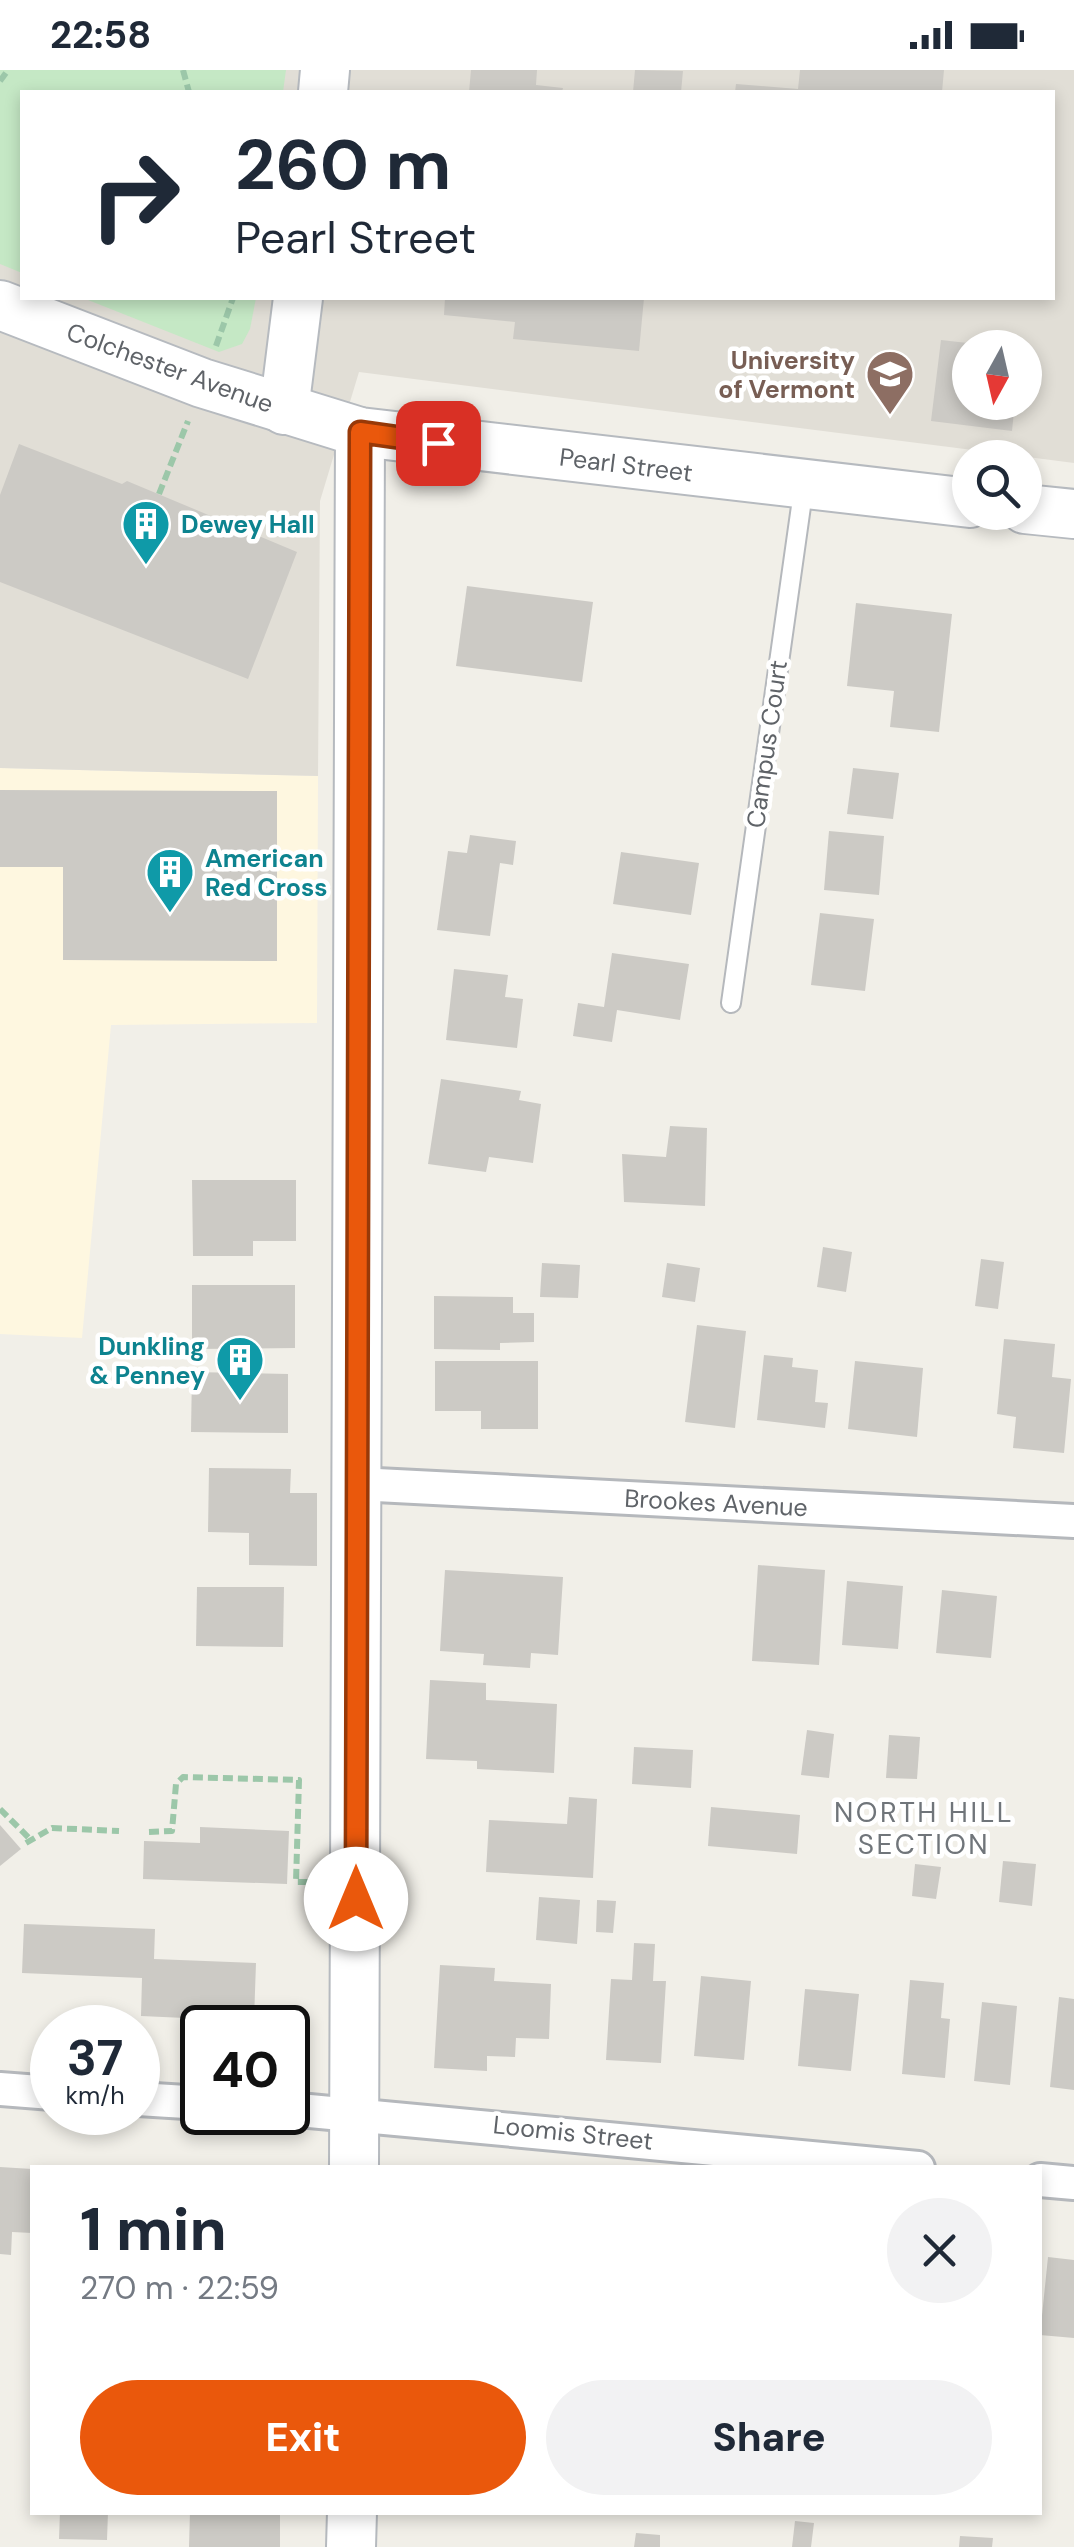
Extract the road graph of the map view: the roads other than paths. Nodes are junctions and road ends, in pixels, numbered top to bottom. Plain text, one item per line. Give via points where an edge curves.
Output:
1 (298, 300) edge
2 (0, 305) edge
3 (284, 410) junction
4 (360, 432) junction
5 (804, 485) junction
6 (952, 501) edge
7 (1042, 511) edge
8 (1074, 514) edge
9 (731, 1003) dead end
10 (357, 1484) junction
11 (1074, 1521) edge
12 (0, 2089) edge
13 (30, 2091) edge
14 (310, 2111) edge
15 (354, 2114) junction
16 (354, 2165) edge
17 (887, 2165) edge
18 (1042, 2180) edge
19 (1074, 2183) edge
20 (352, 2515) edge
21 (351, 2547) edge

1 - 3 street
2 - 3 street, Colchester Avenue
3 - 4 street, Pearl Street
4 - 5 street, Pearl Street
4 - 10 street
5 - 6 street, Pearl Street
5 - 9 lane, Campus Court
7 - 8 street
10 - 11 street, Brookes Avenue
10 - 15 street
12 - 13 street
14 - 15 street, Loomis Street
15 - 16 street
15 - 17 street, Loomis Street
18 - 19 street
20 - 21 street

